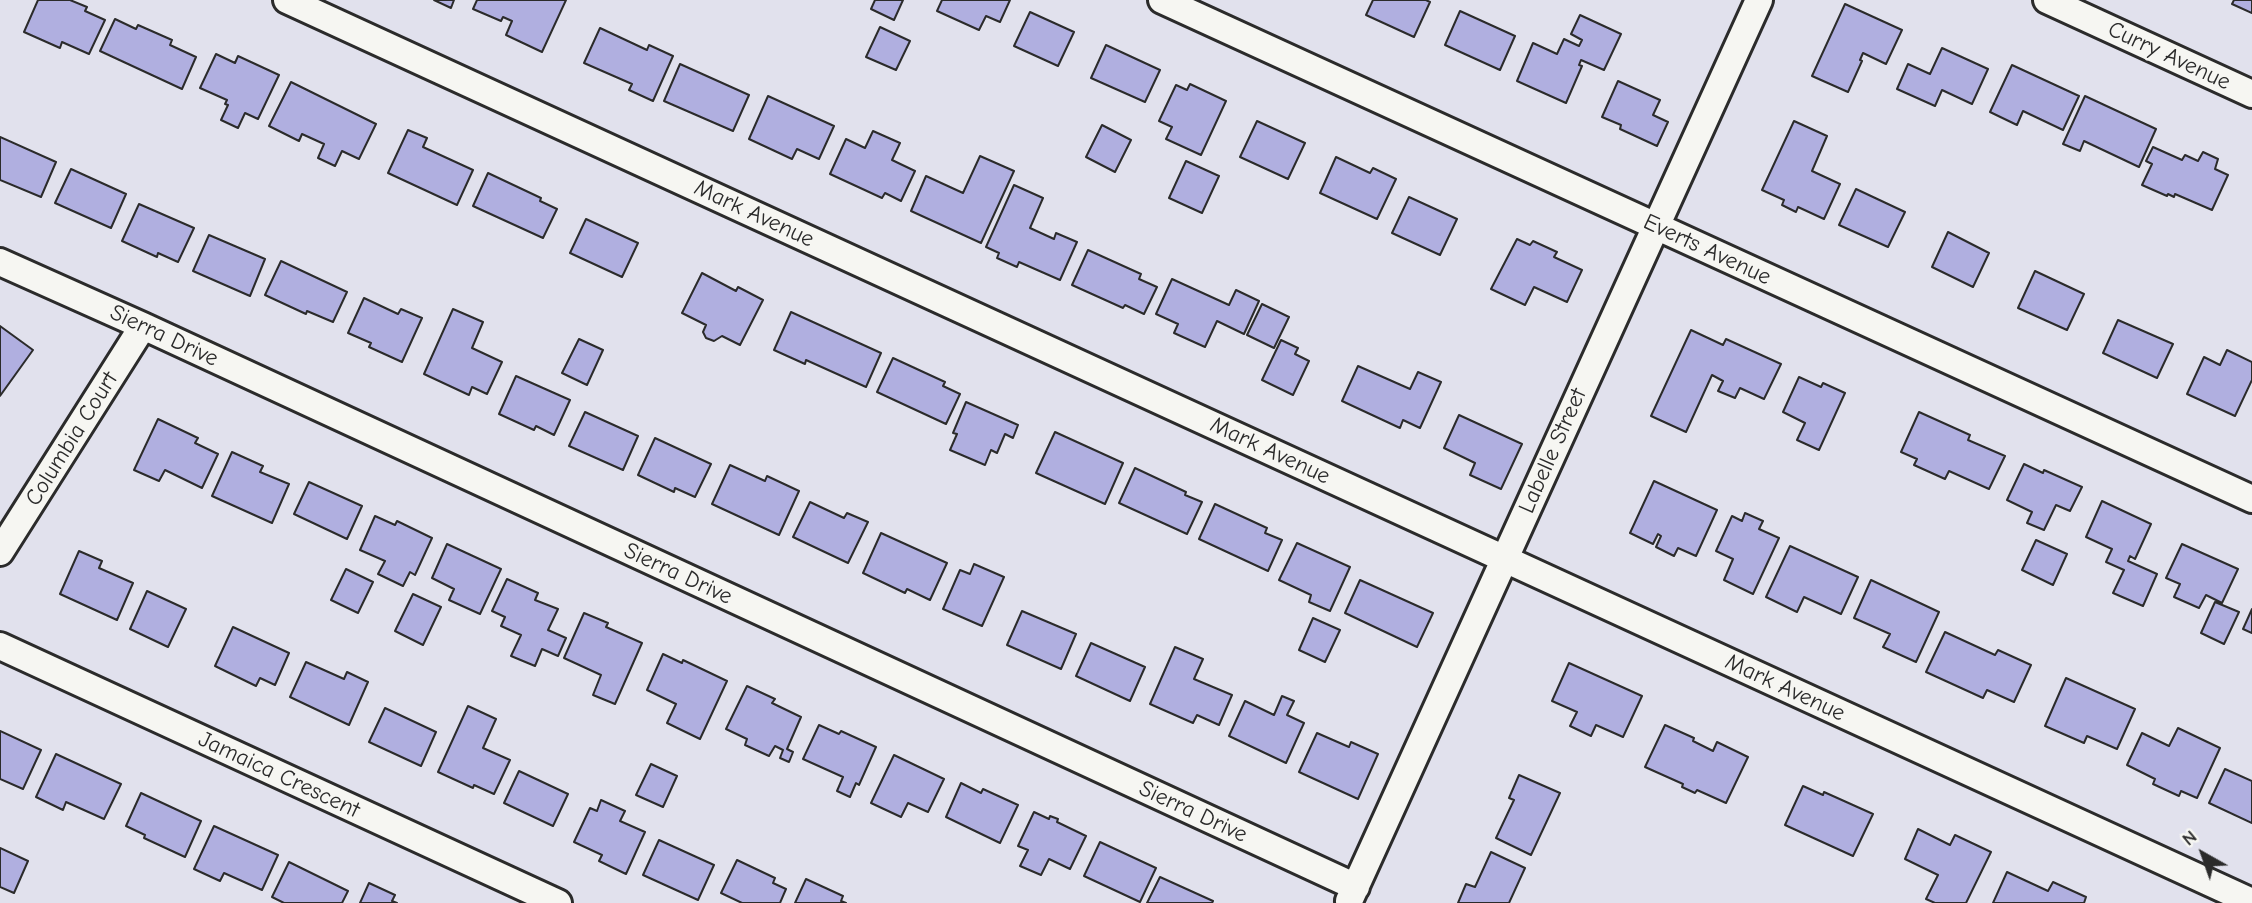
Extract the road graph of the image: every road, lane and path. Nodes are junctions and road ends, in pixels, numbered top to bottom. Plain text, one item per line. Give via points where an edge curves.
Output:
1 (287, 0) edge
2 (1162, 0) edge
3 (1759, 0) edge
4 (2047, 0) edge
5 (2252, 94) edge
6 (1656, 226) junction
7 (0, 262) edge
8 (143, 326) junction
9 (2252, 499) edge
10 (0, 552) edge
11 (1504, 559) junction
12 (0, 646) edge
13 (1352, 895) edge
14 (2252, 902) edge
15 (558, 903) edge

1 - 11 street, Mark Avenue
2 - 6 street, Everts Avenue
3 - 6 street, Labelle Street
4 - 5 street, Curry Avenue
6 - 9 street, Everts Avenue
6 - 11 street, Labelle Street
7 - 8 street, Sierra Drive
8 - 10 street, Columbia Court
8 - 13 street, Sierra Drive
11 - 13 street, Labelle Street
11 - 14 street, Mark Avenue
12 - 15 street, Jamaica Crescent

